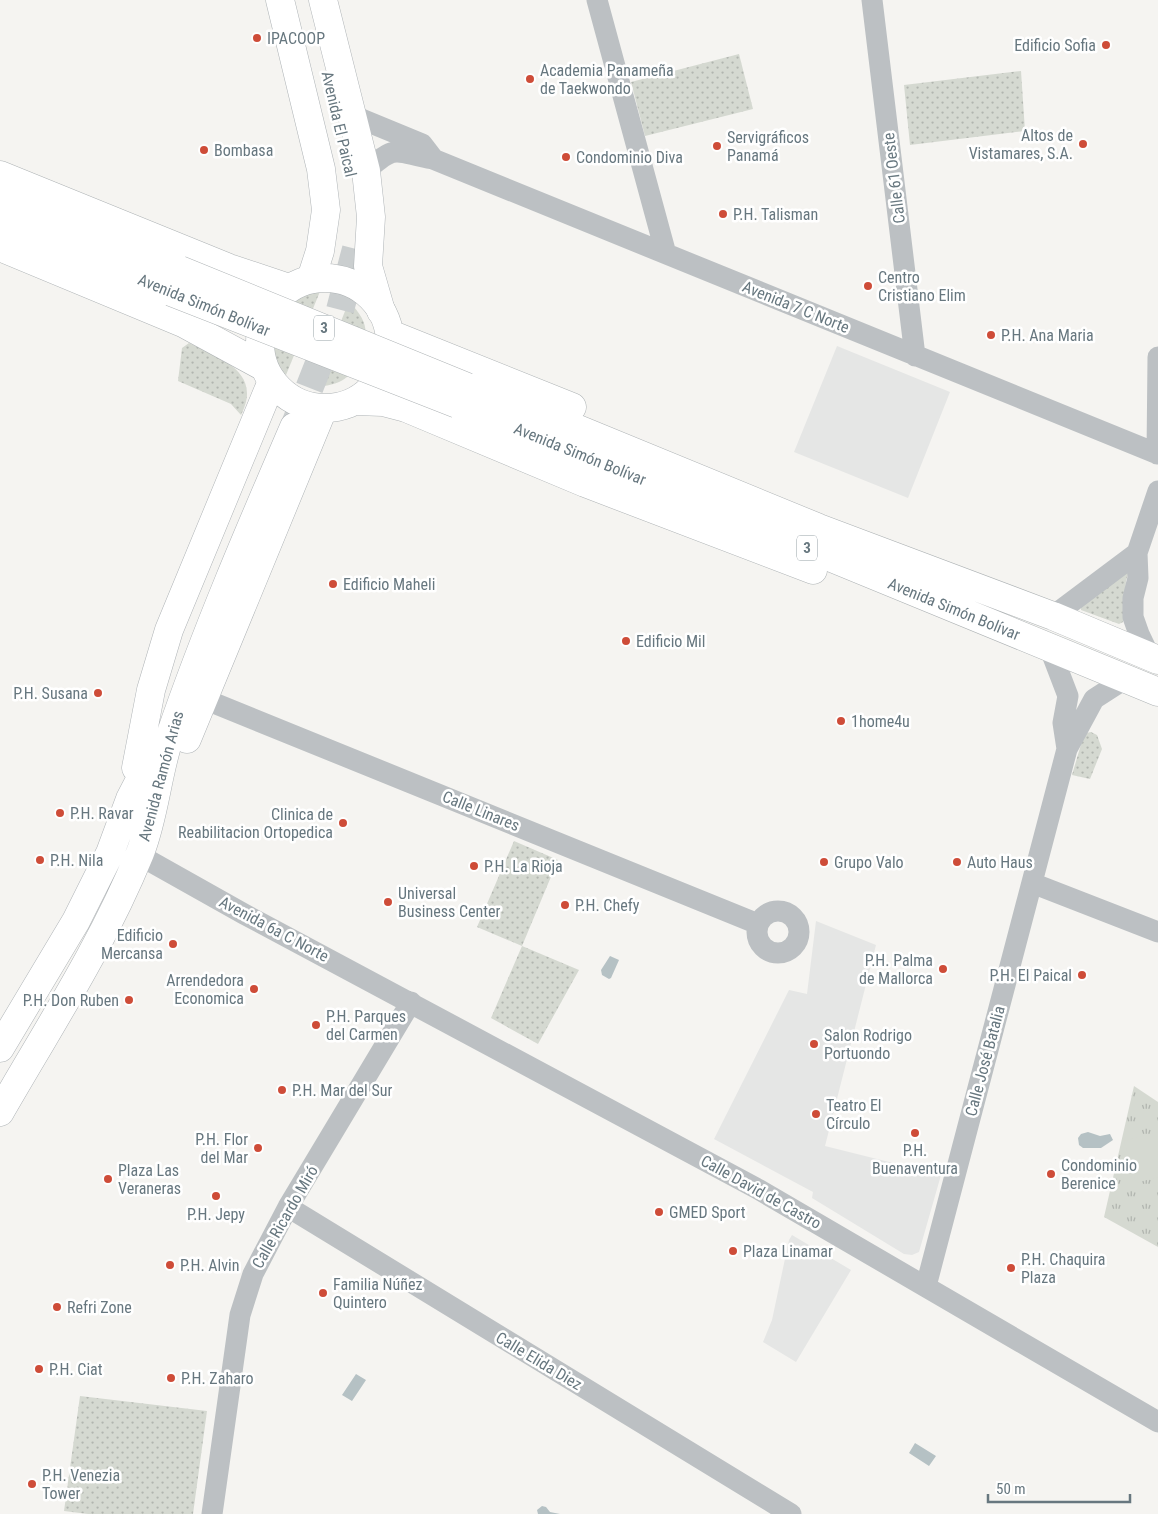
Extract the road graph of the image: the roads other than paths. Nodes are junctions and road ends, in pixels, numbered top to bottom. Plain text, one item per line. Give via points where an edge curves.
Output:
1 (280, 0) edge
2 (293, 0) edge
3 (309, 0) edge
4 (324, 0) edge
5 (597, 0) edge
6 (872, 0) edge
7 (354, 116) junction
8 (433, 159) junction
9 (366, 171) junction
10 (0, 175) edge
11 (0, 197) edge
12 (0, 222) edge
13 (0, 247) edge
14 (666, 254) junction
15 (175, 282) junction
16 (300, 284) junction
17 (386, 323) junction
18 (915, 356) junction
19 (1158, 357) edge
20 (268, 374) junction
21 (460, 396) junction
22 (356, 401) junction
23 (323, 409) junction
24 (1158, 454) edge
25 (1158, 490) edge
26 (1137, 553) junction
27 (1054, 616) junction
28 (1050, 649) junction
29 (1154, 659) edge
30 (1125, 680) junction
31 (1158, 692) edge
32 (204, 698) junction
33 (1067, 749) junction
34 (130, 798) junction
35 (151, 823) junction
36 (139, 855) junction
37 (1032, 883) junction
38 (758, 924) dead end
39 (1158, 932) edge
40 (411, 1002) junction
41 (1, 1043) edge
42 (31, 1058) junction
43 (0, 1112) edge
44 (288, 1207) junction
45 (926, 1286) junction
46 (1157, 1418) edge
47 (212, 1514) edge
48 (791, 1514) edge

1 - 16 main road via 321,169 326,210 320,251
2 - 3 main road, Avenida El Paical via 338,179 348,248 352,175
4 - 7 main road
5 - 14 street
6 - 18 street, Calle 61 Oeste
7 - 8 street, Avenida 7 C Norte via 422,144
7 - 9 main road
8 - 9 street, Avenida 7 C Norte via 397,151 384,155
8 - 14 street, Avenida 7 C Norte
9 - 17 main road via 371,217 368,266
10 - 15 main road
11 - 15 main road, Avenida Simón Bolívar / 3
12 - 15 main road, Avenida Simón Bolívar / 3
13 - 15 main road
14 - 18 street, Avenida 7 C Norte
15 - 16 main road
15 - 20 main road via 207,334
15 - 21 main road, Avenida Simón Bolívar / 3, bridge
16 - 17 main road via 335,279 357,286 371,297
16 - 20 main road via 271,306 261,329 261,355
17 - 21 main road
17 - 22 main road via 389,354 383,373 372,389
18 - 24 street, Avenida 7 C Norte
19 - 24 street
20 - 23 main road via 286,396 304,405
20 - 34 main road via 169,630 151,690
21 - 22 main road via 406,408 383,402
21 - 27 main road, Avenida Simón Bolívar / 3 via 568,425 818,528
21 - 28 main road, Avenida Simón Bolívar / 3
22 - 23 main road
23 - 32 main road
25 - 26 street
26 - 27 street
26 - 29 street via 1138,578 1133,617
27 - 29 main road, Avenida Simón Bolívar / 3
28 - 30 main road, Avenida Simón Bolívar / 3
28 - 33 street, Calle José Batalia via 1068,696 1063,723
30 - 31 main road, Avenida Simón Bolívar / 3
30 - 33 street, Calle José Batalia via 1094,699
32 - 35 main road
32 - 38 street, Calle Linares
33 - 37 street, Calle José Batalia
34 - 35 main road, Avenida Ramón Arias via 143,774 184,644 286,424 168,743
34 - 41 main road, Avenida Ramón Arias via 110,853 76,921
35 - 36 main road, Avenida Ramón Arias
36 - 40 street, Avenida 6a C Norte
36 - 42 main road, Avenida Ramón Arias via 97,945
37 - 39 street
37 - 45 street, Calle José Batalia
40 - 44 street, Calle Ricardo Miró
40 - 45 street, Calle David de Castro via 741,1180
41 - 42 street
42 - 43 main road, Avenida Ramón Arias
44 - 47 street, Calle Ricardo Miró via 252,1274 240,1315
44 - 48 street, Calle Elida Diez
45 - 46 street, Calle David de Castro

